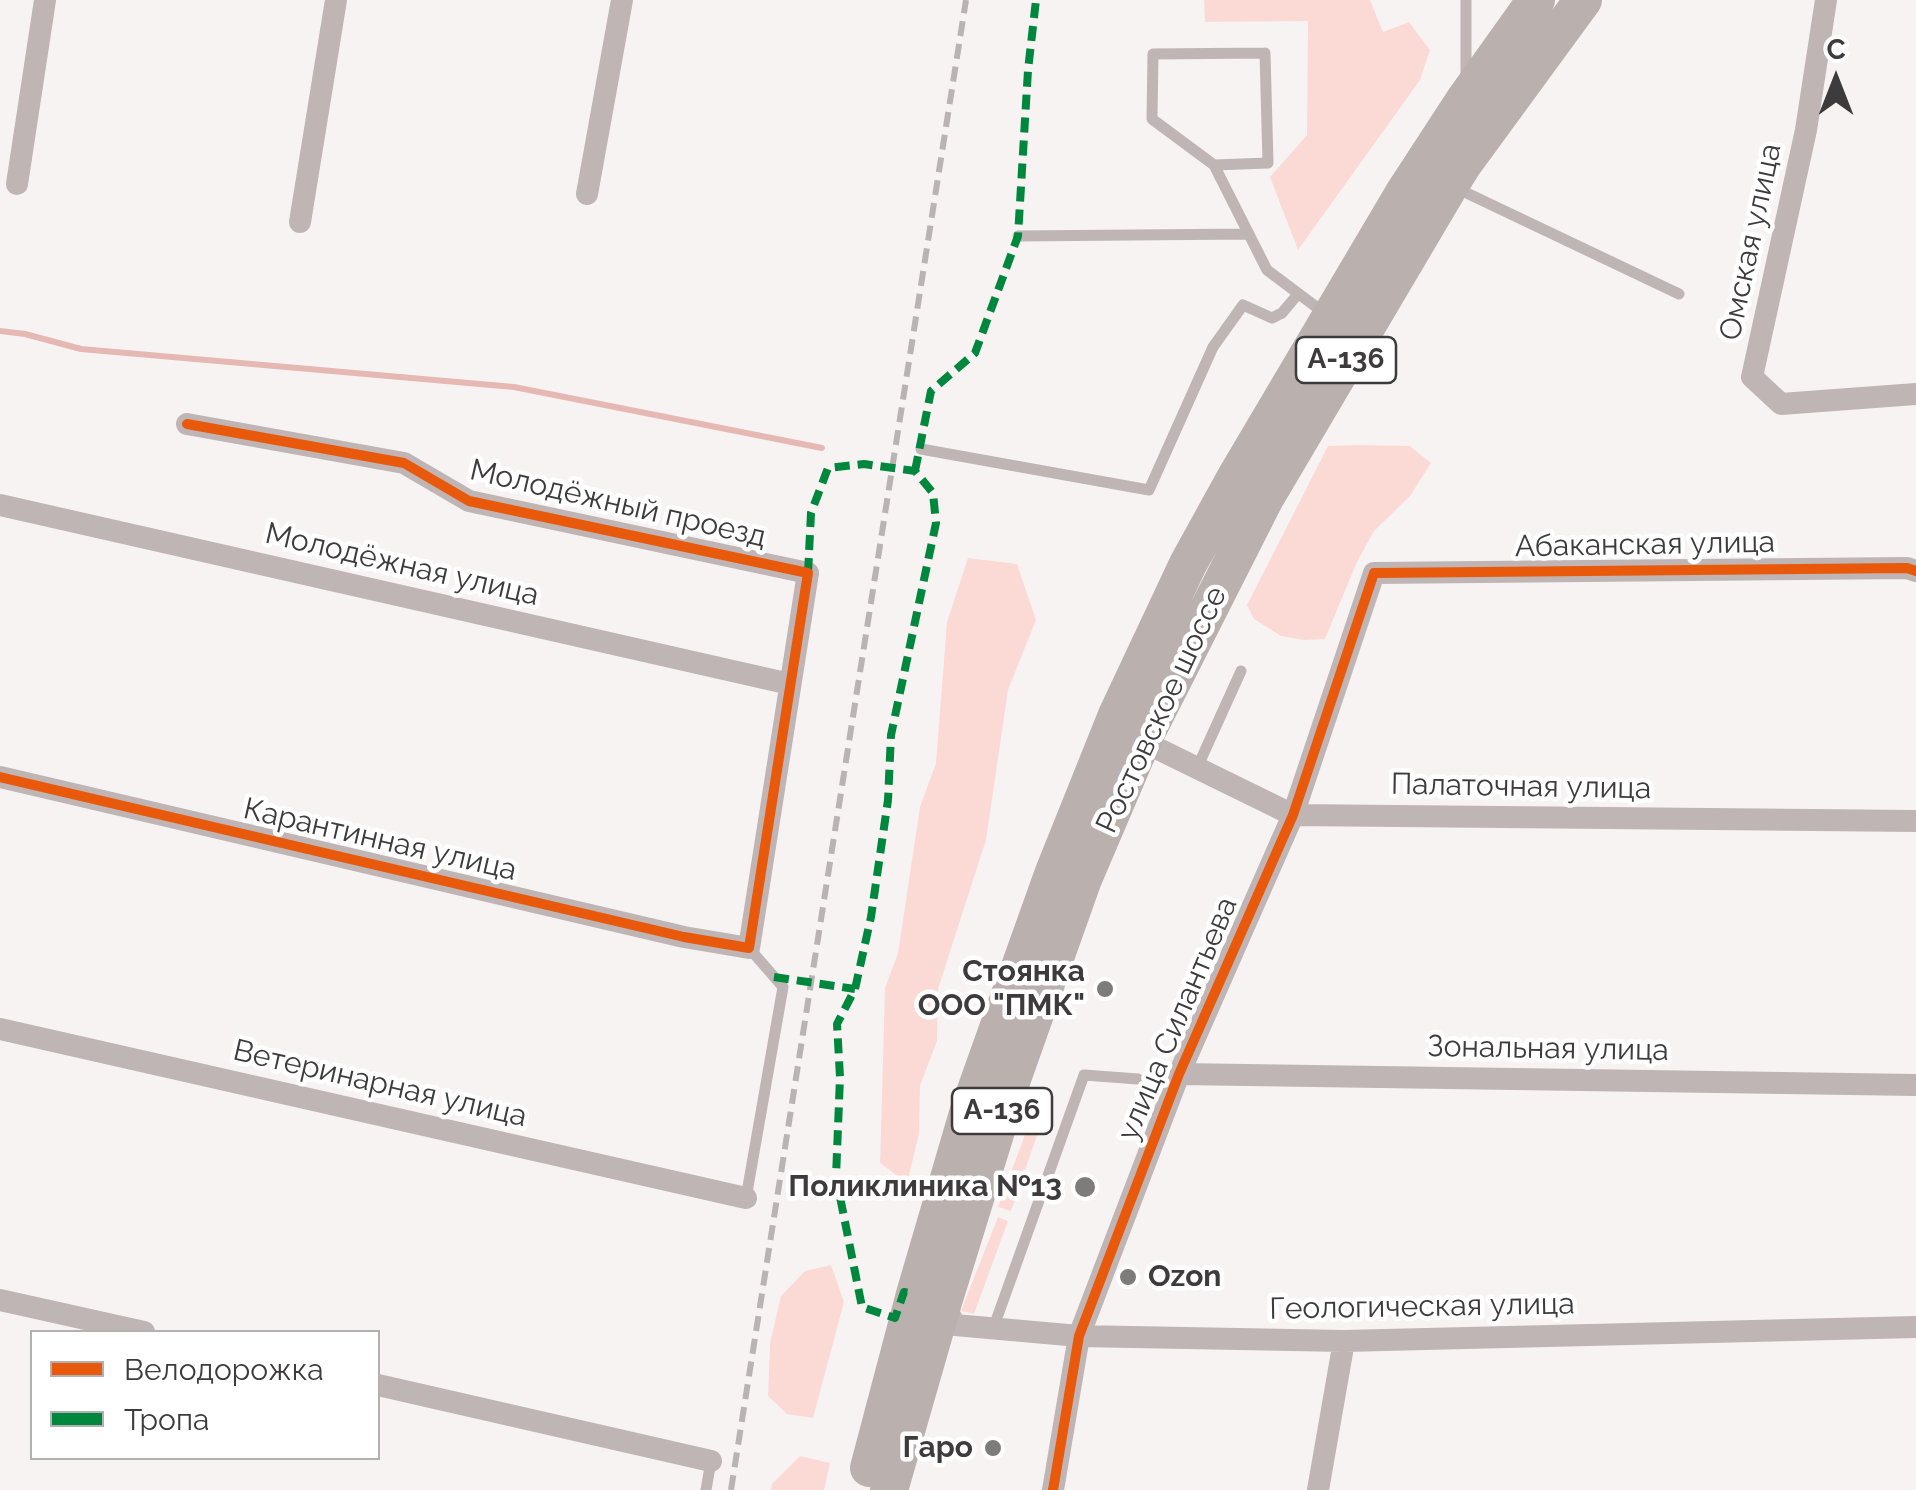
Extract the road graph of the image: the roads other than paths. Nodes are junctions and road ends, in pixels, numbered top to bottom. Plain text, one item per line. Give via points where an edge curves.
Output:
1 (45, 0) edge
2 (336, 0) edge
3 (622, 0) edge
4 (1466, 0) edge
5 (1536, 0) edge
6 (1584, 0) edge
7 (1826, 0) edge
8 (1466, 98) junction
9 (1214, 166) junction
10 (16, 184) dead end
11 (1450, 185) junction
12 (587, 194) dead end
13 (300, 222) dead end
14 (1249, 234) junction
15 (1018, 236) dead end
16 (1298, 294) junction
17 (1679, 294) dead end
18 (1330, 318) junction
19 (1916, 394) edge
20 (187, 424) dead end
21 (921, 449) dead end
22 (0, 504) edge
23 (1916, 571) edge
24 (1374, 573) joint
25 (1241, 671) dead end
26 (790, 684) junction
27 (1142, 741) junction
28 (1196, 768) junction
29 (0, 777) edge
30 (1293, 815) junction
31 (1916, 821) edge
32 (749, 948) junction
33 (0, 1029) edge
34 (1179, 1074) junction
35 (1138, 1079) dead end
36 (1916, 1085) edge
37 (746, 1198) joint
38 (0, 1300) edge
39 (943, 1302) junction
40 (1916, 1327) edge
41 (993, 1329) junction
42 (135, 1330) edge
43 (1079, 1336) junction
44 (1344, 1341) junction
45 (380, 1386) edge
46 (710, 1461) joint
47 (706, 1490) edge
48 (863, 1490) edge
49 (889, 1490) edge
50 (1053, 1490) edge
51 (1318, 1490) edge

1 - 10 street
2 - 13 street
3 - 12 street
4 - 8 lane
5 - 8 highway, Ростовское шоссе / А-136
6 - 11 highway, Ростовское шоссе / А-136
7 - 19 street, Омская улица via 1806,130 1752,377 1782,404
8 - 18 highway, Ростовское шоссе / А-136
9 - 9 lane via 1268,163 1265,53 1153,54 1152,119
9 - 14 lane
11 - 17 lane
11 - 27 highway, Ростовское шоссе / А-136 via 1265,498
14 - 15 lane
14 - 16 lane via 1267,270
16 - 18 lane
16 - 21 lane via 1272,318 1243,305 1213,347 1149,490
18 - 48 highway, Ростовское шоссе / А-136 via 1188,564 1117,714 969,1110
20 - 26 street, Молодёжный проезд via 404,463 469,501 808,574
22 - 26 street, Молодёжная улица
23 - 24 street, Абаканская улица
24 - 30 street, улица Силантьева
25 - 28 lane
26 - 32 street
27 - 28 street, Палаточная улица
27 - 39 highway, Ростовское шоссе / А-136 via 1083,879 1012,1079
28 - 30 street, Палаточная улица
29 - 32 street, Карантинная улица
30 - 31 street, Палаточная улица
30 - 34 street, улица Силантьева
32 - 37 lane via 783,987
33 - 37 street, Ветеринарная улица
34 - 36 street, Зональная улица
34 - 43 street, улица Силантьева
35 - 41 lane via 1084,1076
38 - 42 street
39 - 41 street, Геологическая улица via 955,1325
39 - 49 highway, Ростовское шоссе / А-136
40 - 44 street, Геологическая улица
41 - 43 street, Геологическая улица
43 - 44 street, Геологическая улица
43 - 50 street, улица Силантьева
44 - 51 street
45 - 46 street
46 - 47 lane

